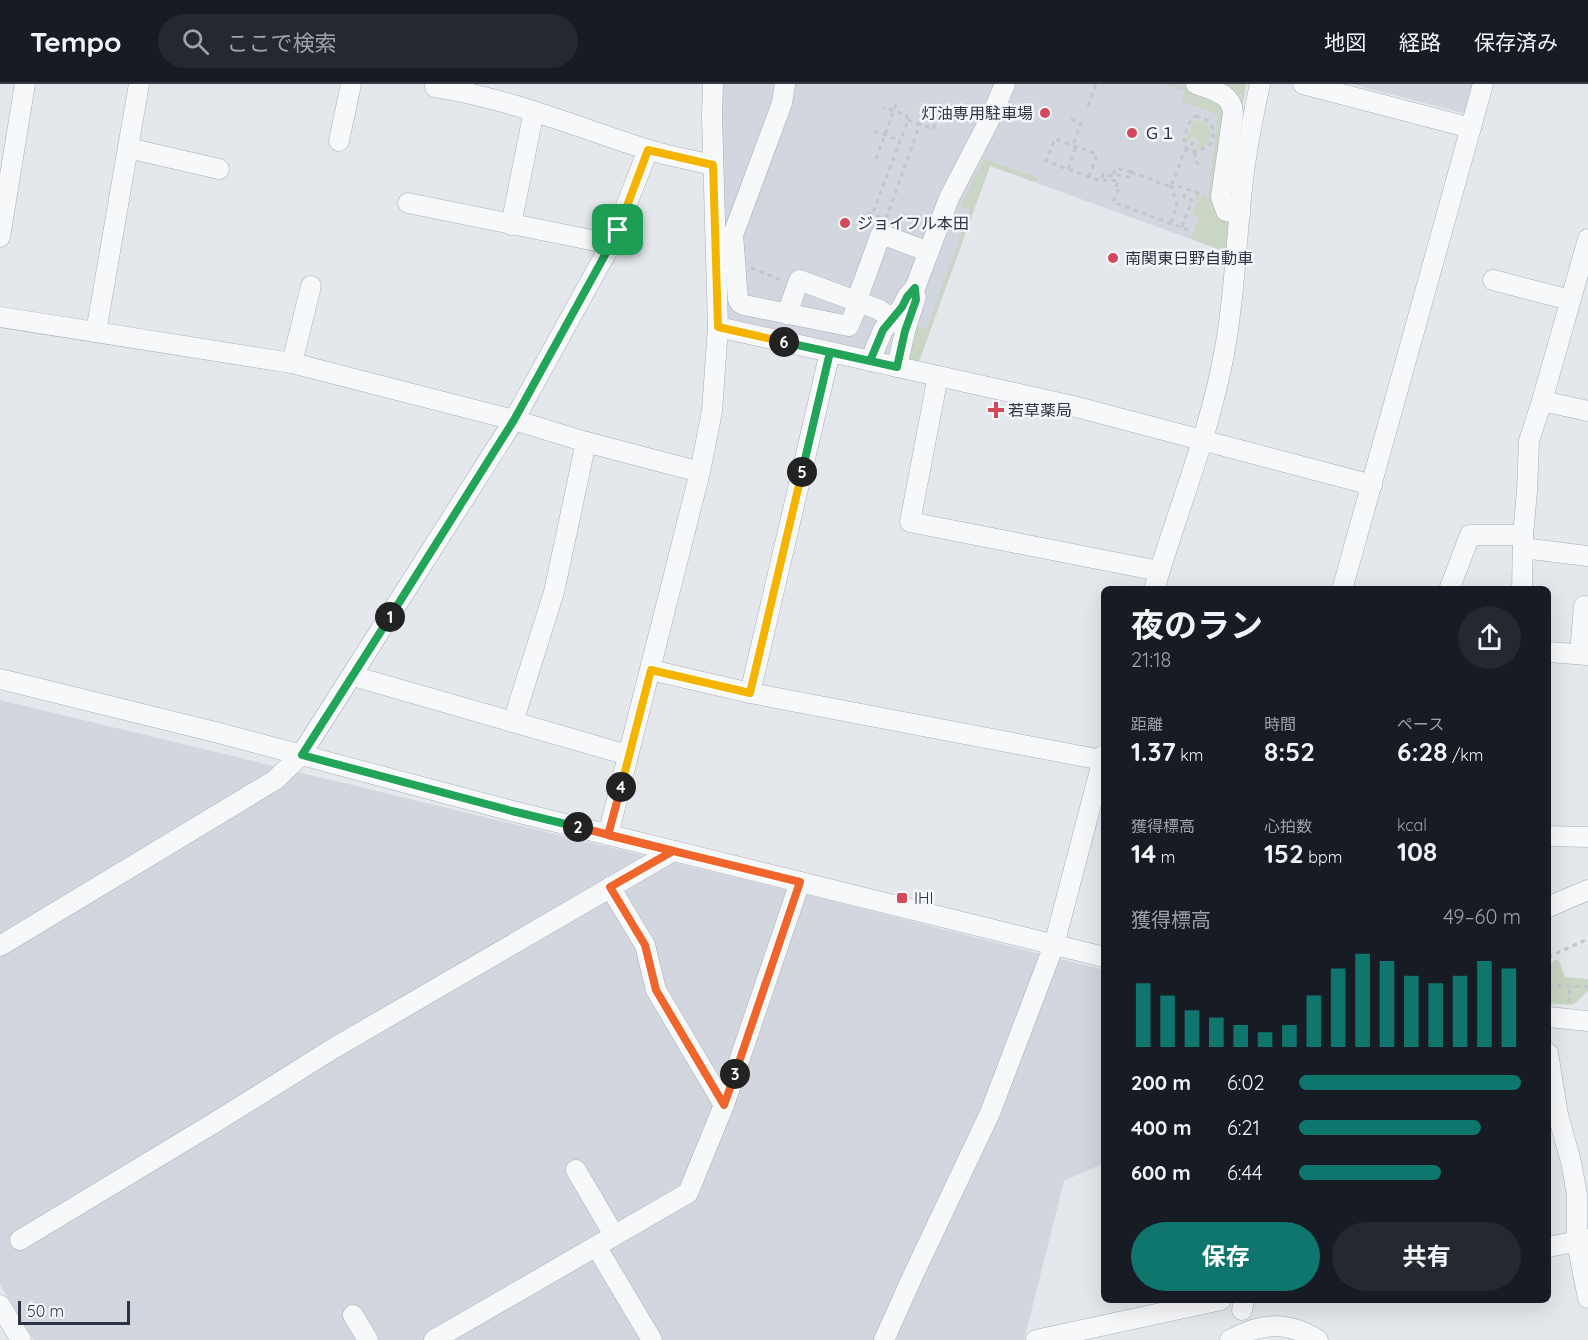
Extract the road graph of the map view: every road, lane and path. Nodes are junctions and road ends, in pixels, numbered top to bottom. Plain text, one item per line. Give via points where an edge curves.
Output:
1 (25, 84) edge
2 (139, 84) edge
3 (351, 84) edge
4 (713, 84) edge
5 (785, 84) edge
6 (1005, 84) edge
7 (1096, 84) edge
8 (1196, 84) edge
9 (1260, 84) edge
10 (1303, 84) edge
11 (1483, 84) edge
12 (435, 87) dead end
13 (898, 99) dead end
14 (943, 104) dead end
15 (1088, 106) dead end
16 (883, 107) dead end
17 (534, 111) junction
18 (894, 111) junction
19 (1071, 119) dead end
20 (908, 120) junction
21 (920, 124) junction
22 (1471, 128) junction
23 (874, 131) dead end
24 (885, 135) junction
25 (1196, 138) dead end
26 (900, 140) junction
27 (339, 141) dead end
28 (1075, 146) junction
29 (128, 148) junction
30 (1187, 149) junction
31 (648, 150) junction
32 (1196, 152) junction
33 (876, 159) dead end
34 (713, 165) junction
35 (1203, 166) dead end
36 (219, 169) dead end
37 (1068, 169) junction
38 (1089, 177) junction
39 (1102, 178) junction
40 (1171, 187) junction
41 (1187, 189) junction
42 (1207, 196) dead end
43 (408, 203) dead end
44 (1240, 214) junction
45 (886, 219) dead end
46 (870, 220) dead end
47 (1171, 223) junction
48 (511, 225) junction
49 (1182, 227) junction
50 (1191, 231) dead end
51 (0, 237) edge
52 (1588, 239) edge
53 (611, 244) junction
54 (929, 252) junction
55 (735, 261) junction
56 (1493, 280) dead end
57 (311, 286) dead end
58 (797, 286) junction
59 (915, 288) junction
60 (1570, 300) junction
61 (859, 302) junction
62 (787, 314) junction
63 (0, 317) edge
64 (891, 320) junction
65 (718, 327) junction
66 (96, 332) junction
67 (830, 352) junction
68 (870, 361) junction
69 (292, 363) junction
70 (897, 367) junction
71 (938, 376) junction
72 (1542, 401) junction
73 (1588, 411) edge
74 (514, 420) junction
75 (1203, 440) junction
76 (586, 442) junction
77 (700, 472) junction
78 (1372, 485) junction
79 (1523, 542) junction
80 (1588, 556) edge
81 (1157, 580) edge
82 (1343, 586) edge
83 (1451, 586) edge
84 (1522, 586) edge
85 (1584, 606) dead end
86 (1551, 652) edge
87 (1584, 655) edge
88 (651, 670) junction
89 (353, 676) junction
90 (0, 680) edge
91 (750, 693) junction
92 (513, 722) junction
93 (302, 755) junction
94 (628, 755) junction
95 (1101, 757) edge
96 (1101, 765) edge
97 (608, 835) junction
98 (1551, 836) edge
99 (1588, 837) edge
100 (673, 851) junction
101 (800, 882) junction
102 (610, 887) junction
103 (1588, 890) edge
104 (1551, 906) edge
105 (1588, 939) edge
106 (1054, 945) junction
107 (0, 946) edge
108 (1101, 956) edge
109 (1551, 956) edge
110 (1551, 985) edge
111 (1570, 986) junction
112 (1588, 987) edge
113 (1581, 1015) edge
114 (1551, 1017) edge
115 (1551, 1072) edge
116 (724, 1105) junction
117 (576, 1170) dead end
118 (614, 1235) junction
119 (20, 1240) dead end
120 (1583, 1241) edge
121 (596, 1246) junction
122 (1551, 1246) edge
123 (1588, 1298) edge
124 (1207, 1303) edge
125 (0, 1305) edge
126 (353, 1315) dead end
127 (21, 1340) edge
128 (368, 1340) edge
129 (434, 1340) edge
130 (652, 1340) edge
131 (884, 1340) edge
132 (1036, 1340) edge
133 (1230, 1340) edge
134 (1318, 1340) edge

1 - 51 street
2 - 29 street
3 - 27 street
4 - 34 street
5 - 55 street via 782,104 733,235
6 - 54 street via 949,198
7 - 15 path
8 - 44 street via 1226,96 1233,106 1221,197 1226,211
9 - 44 street
10 - 22 street
11 - 22 street
12 - 17 street
13 - 18 path
14 - 21 path via 933,129
16 - 18 path
17 - 31 street
17 - 48 street
18 - 20 path via 906,115
18 - 24 path
19 - 28 path via 1081,124
20 - 21 path
20 - 26 path
21 - 45 path
22 - 78 street
23 - 24 path
24 - 26 path
24 - 33 path
25 - 30 path
26 - 46 path
28 - 37 path
28 - 37 path via 1055,139 1047,161
28 - 38 path via 1097,154
29 - 36 street
29 - 66 street
30 - 32 path
30 - 32 path via 1183,140 1193,117 1209,120 1212,142
30 - 40 path
31 - 34 street
31 - 53 street
32 - 35 path via 1196,162
34 - 65 street
37 - 38 path
38 - 39 path
39 - 40 path via 1103,174 1129,177 1131,172
39 - 47 path via 1119,181 1113,202
40 - 41 path
40 - 47 path via 1177,204
41 - 42 path
41 - 49 path via 1184,197 1192,200
43 - 48 street
44 - 75 street via 1231,311
47 - 49 path
48 - 53 street
49 - 50 path
52 - 60 street
53 - 74 street
54 - 59 street
54 - 61 street via 881,234
55 - 58 path
55 - 62 street via 740,303
56 - 60 street
57 - 69 street
58 - 61 street via 799,280
58 - 62 street
59 - 64 street
59 - 70 street via 916,300
60 - 72 street
61 - 62 street via 849,326
61 - 64 street via 880,310
63 - 66 street
64 - 68 street
65 - 67 street
65 - 77 street via 712,411
66 - 69 street
67 - 68 street
67 - 91 street
68 - 70 street
69 - 74 street
70 - 71 street
71 - 75 street
71 - 81 street via 910,522
72 - 73 street
72 - 79 street via 1529,441
74 - 76 street
74 - 89 street
75 - 78 street
75 - 81 street
76 - 77 street
76 - 92 street via 554,592
77 - 88 street
78 - 82 street
79 - 80 street
79 - 83 street via 1470,535
79 - 84 street
85 - 87 street
86 - 87 street
88 - 91 street
88 - 94 street
89 - 92 street
89 - 93 street
90 - 93 street
91 - 95 street
92 - 94 street
93 - 97 street
93 - 107 street via 275,780
94 - 97 street
96 - 106 street
97 - 100 street
98 - 99 street
100 - 101 street
100 - 102 street
101 - 106 street
101 - 116 street
102 - 116 street via 645,945 656,990
102 - 119 street via 333,1048
103 - 104 street
105 - 109 path
106 - 108 street
106 - 131 street via 990,1113
110 - 111 path
111 - 112 path
111 - 113 path
113 - 114 street
115 - 120 street
116 - 118 street via 688,1193
117 - 118 street
118 - 121 street
120 - 122 street
120 - 123 street
121 - 129 street
121 - 130 street
124 - 132 street
125 - 127 street
126 - 128 street
133 - 134 street via 1266,1325 1304,1331

